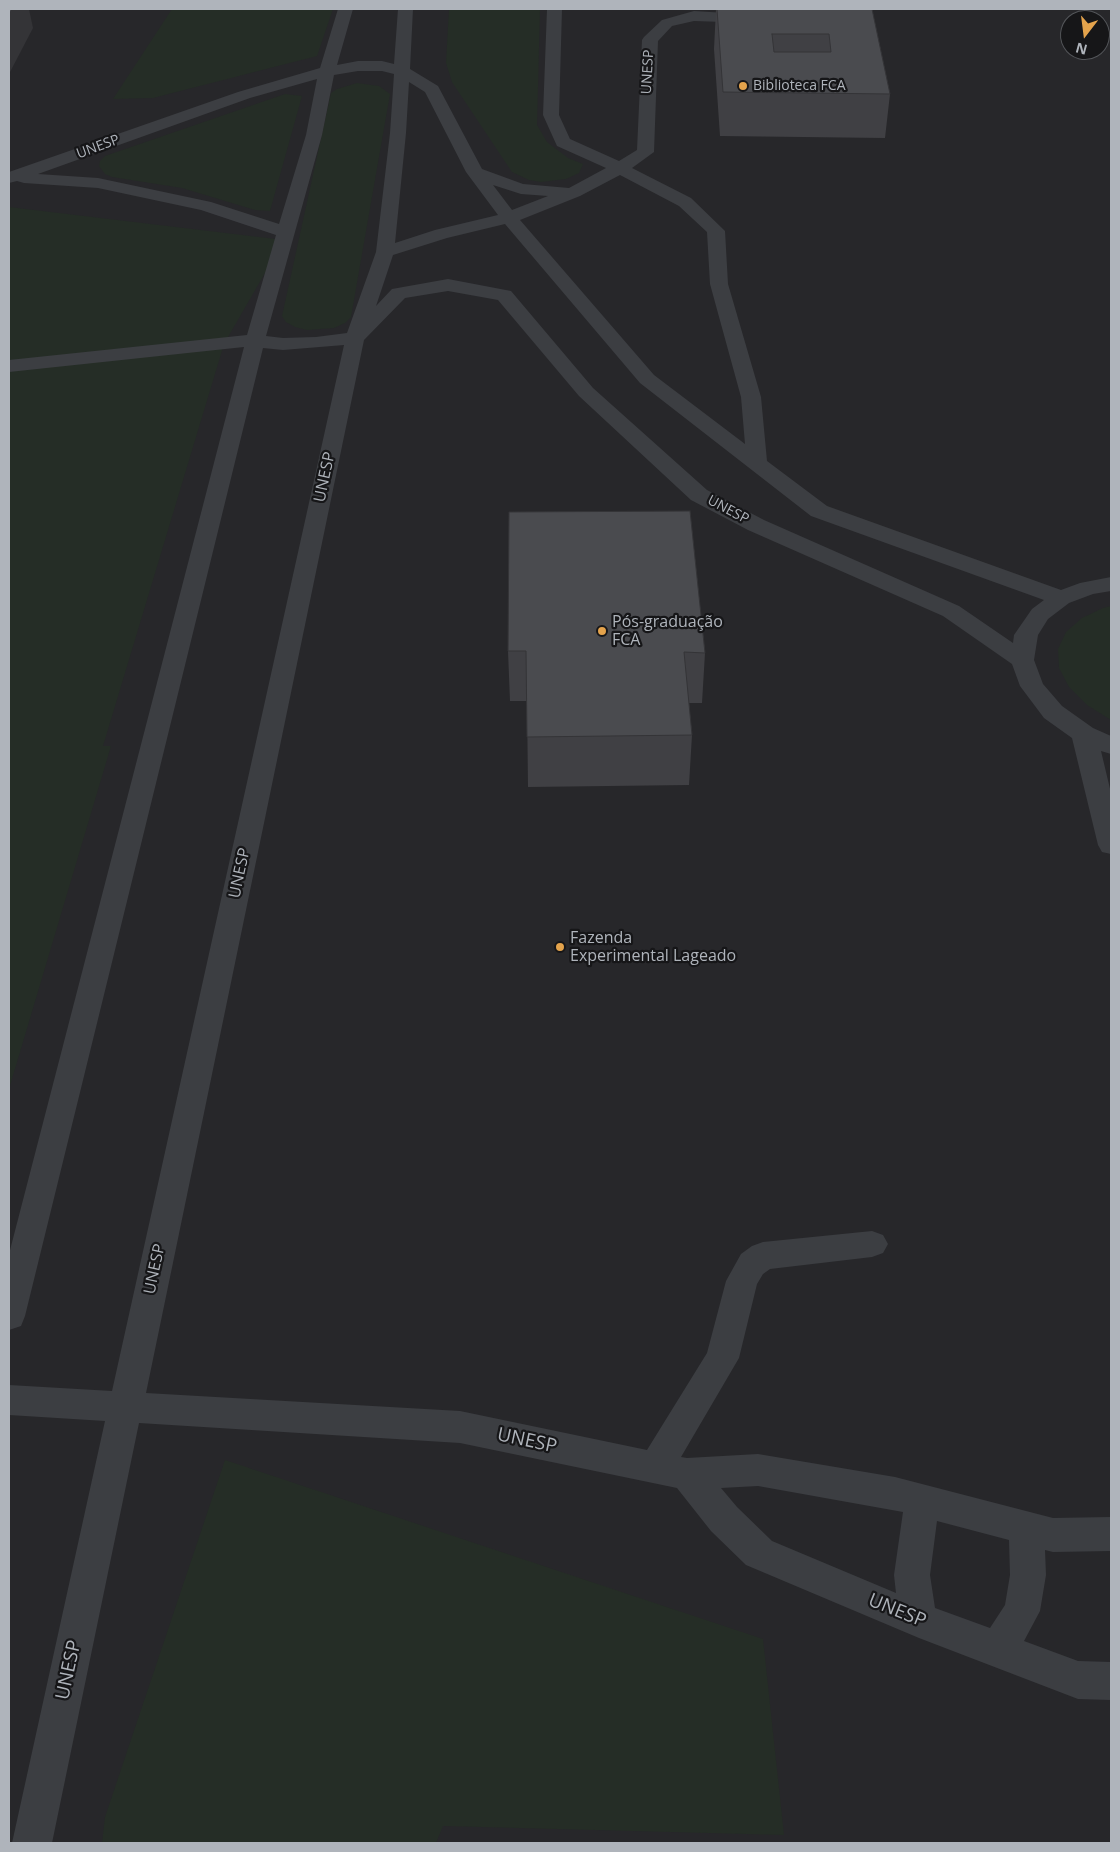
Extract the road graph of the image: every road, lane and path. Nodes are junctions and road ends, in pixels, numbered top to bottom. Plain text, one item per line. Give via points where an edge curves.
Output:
1 (345, 9) edge
2 (406, 9) edge
3 (554, 9) edge
4 (772, 18) edge
5 (327, 71) junction
6 (402, 71) junction
7 (620, 168) junction
8 (474, 172) junction
9 (11, 177) edge
10 (574, 192) junction
11 (509, 218) junction
12 (286, 232) junction
13 (385, 252) junction
14 (355, 338) junction
15 (255, 341) junction
16 (9, 366) edge
17 (757, 463) junction
18 (1111, 584) edge
19 (1061, 598) junction
20 (1022, 660) junction
21 (1084, 734) junction
22 (1111, 746) edge
23 (1111, 846) edge
24 (872, 1244) dead end
25 (9, 1316) edge
26 (9, 1400) edge
27 (125, 1408) junction
28 (671, 1471) junction
29 (922, 1500) junction
30 (1026, 1527) junction
31 (1111, 1534) edge
32 (919, 1620) junction
33 (998, 1650) junction
34 (1111, 1681) edge
35 (32, 1843) edge

1 - 5 street
2 - 6 street, UNESP
3 - 7 street via 551,115 563,142
4 - 7 street, UNESP via 694,16 667,23 650,40 645,152
5 - 6 street, UNESP via 382,66
5 - 9 street, UNESP via 244,95
5 - 12 street via 314,135
6 - 8 street, UNESP via 432,89
6 - 13 street, UNESP
7 - 10 street, UNESP
7 - 17 street via 685,202 716,231 719,284 751,397
8 - 10 street via 521,190
8 - 11 street, UNESP
9 - 12 street, UNESP via 98,183 205,206
10 - 11 street, UNESP
11 - 13 street, UNESP via 441,234
11 - 17 street, UNESP via 647,378
12 - 15 street
13 - 14 street, UNESP
14 - 15 street via 316,344
14 - 20 street, UNESP via 399,293 448,285 504,295 586,392 700,495 756,525 952,611
14 - 27 street, UNESP
15 - 16 street
15 - 25 street
17 - 19 street, UNESP via 819,511
18 - 19 street
19 - 20 street via 1040,614 1026,635
20 - 21 street via 1032,686 1053,712
21 - 22 street
21 - 23 street
24 - 28 street via 763,1256 752,1264 742,1281 722,1358
26 - 27 street, UNESP
27 - 28 street, UNESP via 460,1427
27 - 35 street, UNESP
28 - 29 street, UNESP via 758,1470
28 - 32 street, UNESP via 759,1552
29 - 30 street, UNESP
29 - 32 street via 912,1575
30 - 31 street, UNESP via 1053,1536
30 - 33 street via 1028,1575 1022,1612
32 - 33 street, UNESP
33 - 34 street, UNESP via 1078,1680

